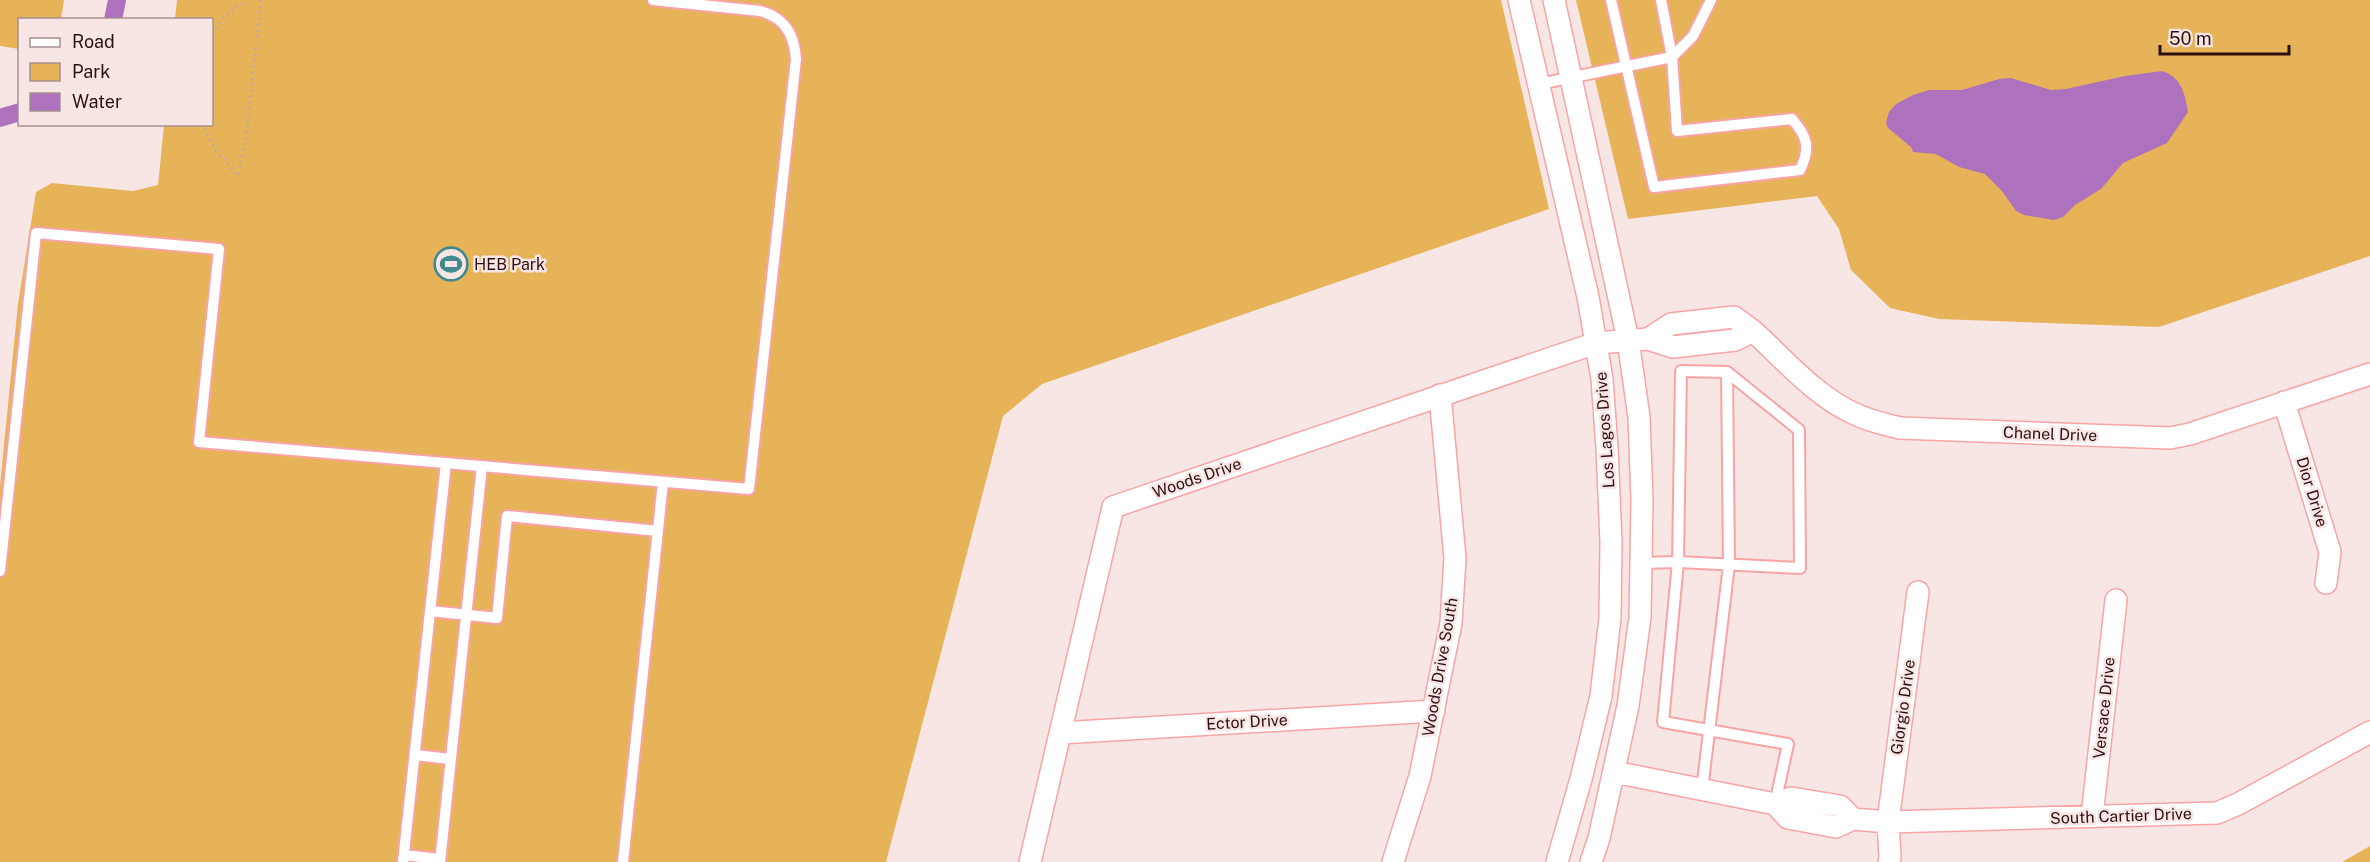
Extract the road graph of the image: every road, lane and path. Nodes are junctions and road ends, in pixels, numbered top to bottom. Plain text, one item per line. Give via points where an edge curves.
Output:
1 (246, 0) edge
2 (261, 0) edge
3 (659, 0) edge
4 (1519, 0) edge
5 (1554, 0) edge
6 (1611, 0) edge
7 (1661, 0) edge
8 (1711, 0) edge
9 (213, 32) edge
10 (1672, 57) junction
11 (1626, 66) junction
12 (1571, 77) junction
13 (1539, 84) junction
14 (202, 126) edge
15 (1753, 331) joint
16 (1638, 340) junction
17 (1596, 343) junction
18 (1727, 372) junction
19 (2370, 374) edge
20 (1440, 395) junction
21 (2284, 402) junction
22 (446, 463) junction
23 (482, 466) junction
24 (663, 482) junction
25 (658, 531) junction
26 (1678, 562) junction
27 (1641, 563) junction
28 (1729, 565) junction
29 (0, 571) edge
30 (2326, 583) dead end
31 (1918, 592) dead end
32 (2116, 600) dead end
33 (430, 611) junction
34 (466, 615) junction
35 (1434, 711) junction
36 (1709, 730) junction
37 (2370, 732) edge
38 (1060, 733) junction
39 (415, 755) junction
40 (451, 759) junction
41 (1614, 772) junction
42 (1702, 790) junction
43 (1775, 804) junction
44 (2092, 816) junction
45 (1888, 822) junction
46 (404, 859) edge
47 (440, 860) edge
48 (623, 862) edge
49 (1030, 862) edge
50 (1393, 862) edge
51 (1557, 862) edge
52 (1591, 862) edge
53 (1889, 862) edge

1 - 9 path via 226,15
2 - 14 path via 246,138 238,176 217,152
3 - 24 lane via 771,14 789,28 796,49 749,489
4 - 13 street, Los Lagos Drive
5 - 12 street, Los Lagos Drive
6 - 11 lane
7 - 10 lane
8 - 10 lane via 1694,36
10 - 11 lane
10 - 11 lane via 1677,131 1792,119 1804,133 1806,157 1800,170 1654,187
11 - 12 lane
12 - 13 lane
12 - 16 street, Los Lagos Drive
13 - 17 street, Los Lagos Drive
15 - 16 street, Woods Drive via 1734,340 1673,346
15 - 21 street, Chanel Drive via 1836,404 1874,422 1900,428 2170,438
16 - 17 street, Woods Drive
16 - 27 street, Los Lagos Drive
17 - 20 street, Woods Drive
17 - 51 street, Los Lagos Drive via 1608,460 1610,618 1601,696
18 - 26 lane via 1681,371
18 - 28 lane
18 - 28 lane via 1799,429 1800,568
19 - 21 street, Chanel Drive
20 - 35 street, Woods Drive South via 1455,558 1451,623
20 - 38 street, Woods Drive via 1113,507
21 - 30 street, Dior Drive via 2330,552
22 - 23 lane
22 - 29 lane via 199,442 219,249 36,233
22 - 33 lane
23 - 24 lane
23 - 34 lane
24 - 25 lane
25 - 34 lane via 507,516 496,618
25 - 48 lane
26 - 27 lane
26 - 28 lane
26 - 36 lane via 1664,722
27 - 41 street, Los Lagos Drive via 1640,617
28 - 36 lane
31 - 45 street, Giorgio Drive
32 - 44 street, Versace Drive
33 - 34 lane
33 - 39 lane
34 - 40 lane
35 - 38 street, Ector Drive
35 - 50 street, Woods Drive South via 1420,776
36 - 42 lane
36 - 43 lane via 1788,744
37 - 44 street, South Cartier Drive via 2217,813
38 - 49 street, Woods Drive
39 - 40 lane
39 - 46 lane
40 - 47 lane
41 - 42 street, South Cartier Drive
41 - 52 street, Los Lagos Drive
42 - 43 street, South Cartier Drive
43 - 45 street, South Cartier Drive via 1788,818 1815,813 1836,827 1853,819
44 - 45 street, South Cartier Drive
45 - 53 street, Giorgio Drive
46 - 47 lane

